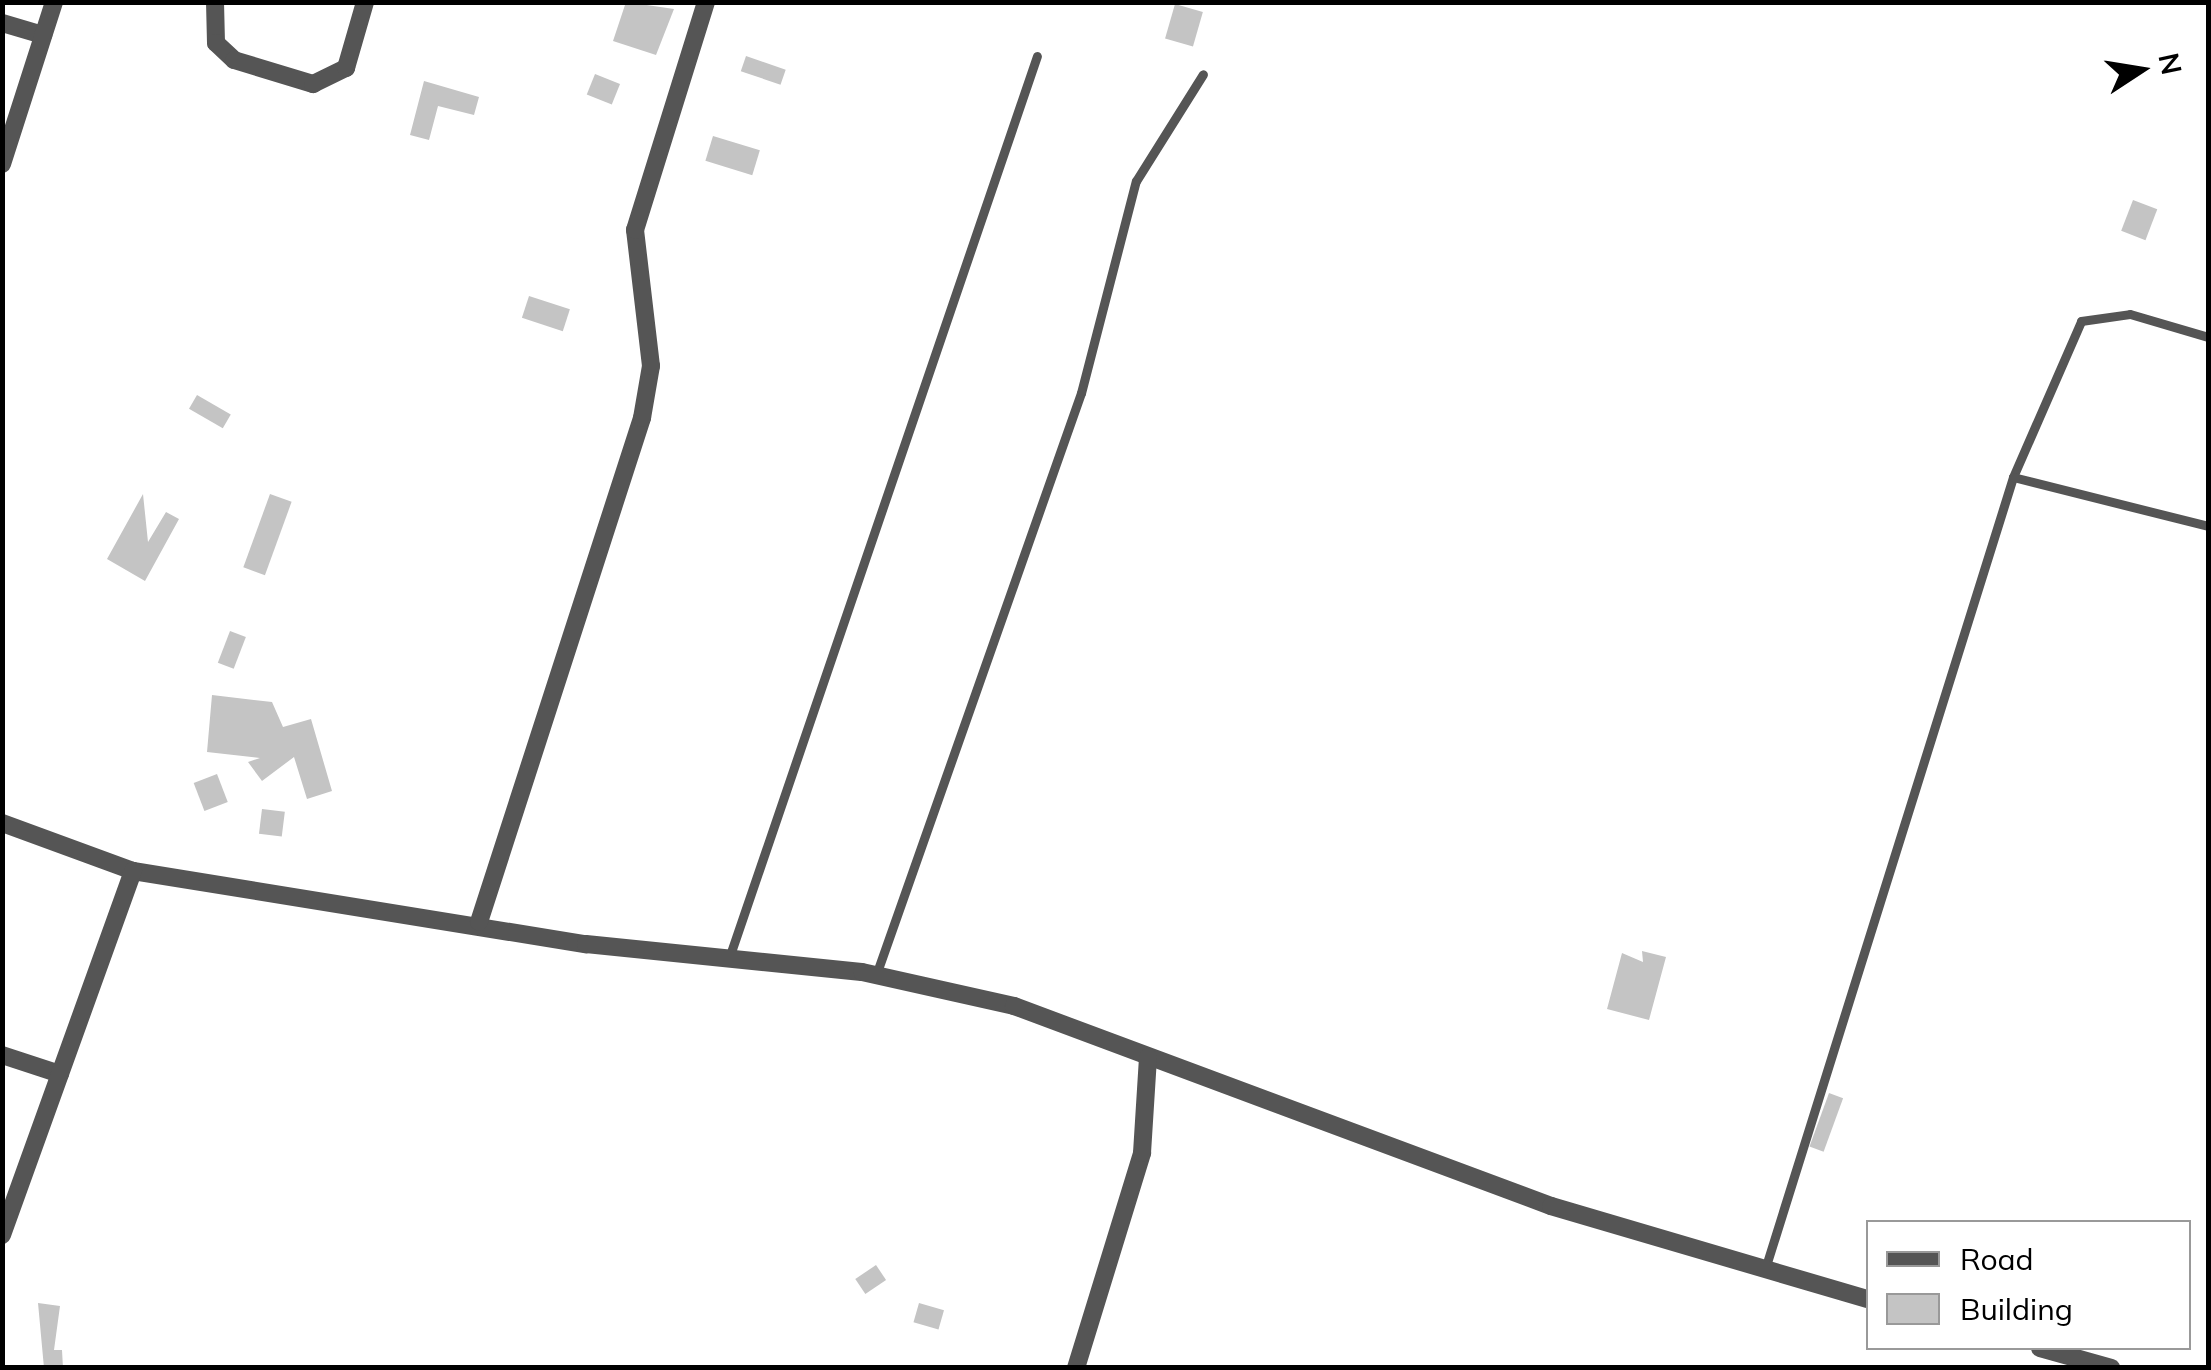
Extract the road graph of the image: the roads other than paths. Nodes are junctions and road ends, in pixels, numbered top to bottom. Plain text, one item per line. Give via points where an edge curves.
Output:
1 (54, 2) edge
2 (215, 2) edge
3 (365, 2) edge
4 (706, 2) edge
5 (2, 23) edge
6 (42, 35) junction
7 (1037, 56) dead end
8 (1203, 74) dead end
9 (2, 164) edge
10 (2208, 338) edge
11 (2012, 477) junction
12 (2208, 526) edge
13 (2, 823) edge
14 (133, 871) junction
15 (479, 922) junction
16 (729, 958) junction
17 (876, 975) junction
18 (2, 1055) edge
19 (1148, 1057) junction
20 (60, 1074) junction
21 (2, 1235) edge
22 (1764, 1269) junction
23 (1866, 1298) edge
24 (2047, 1350) edge
25 (1076, 1368) edge
26 (2111, 1368) edge

1 - 6 street
2 - 3 street via 216,43 234,60 313,84 346,68
4 - 15 street via 635,230 651,366 642,418
5 - 6 street
6 - 9 street
7 - 16 lane
8 - 17 lane via 1136,181 1081,393
10 - 11 lane via 2130,314 2081,320
11 - 12 lane
11 - 22 lane
13 - 14 street
14 - 15 street
14 - 20 street
15 - 16 street
16 - 17 street
17 - 19 street via 1014,1006
18 - 20 street
19 - 22 street via 1551,1206
19 - 25 street via 1142,1153
20 - 21 street
22 - 23 street
24 - 26 street

